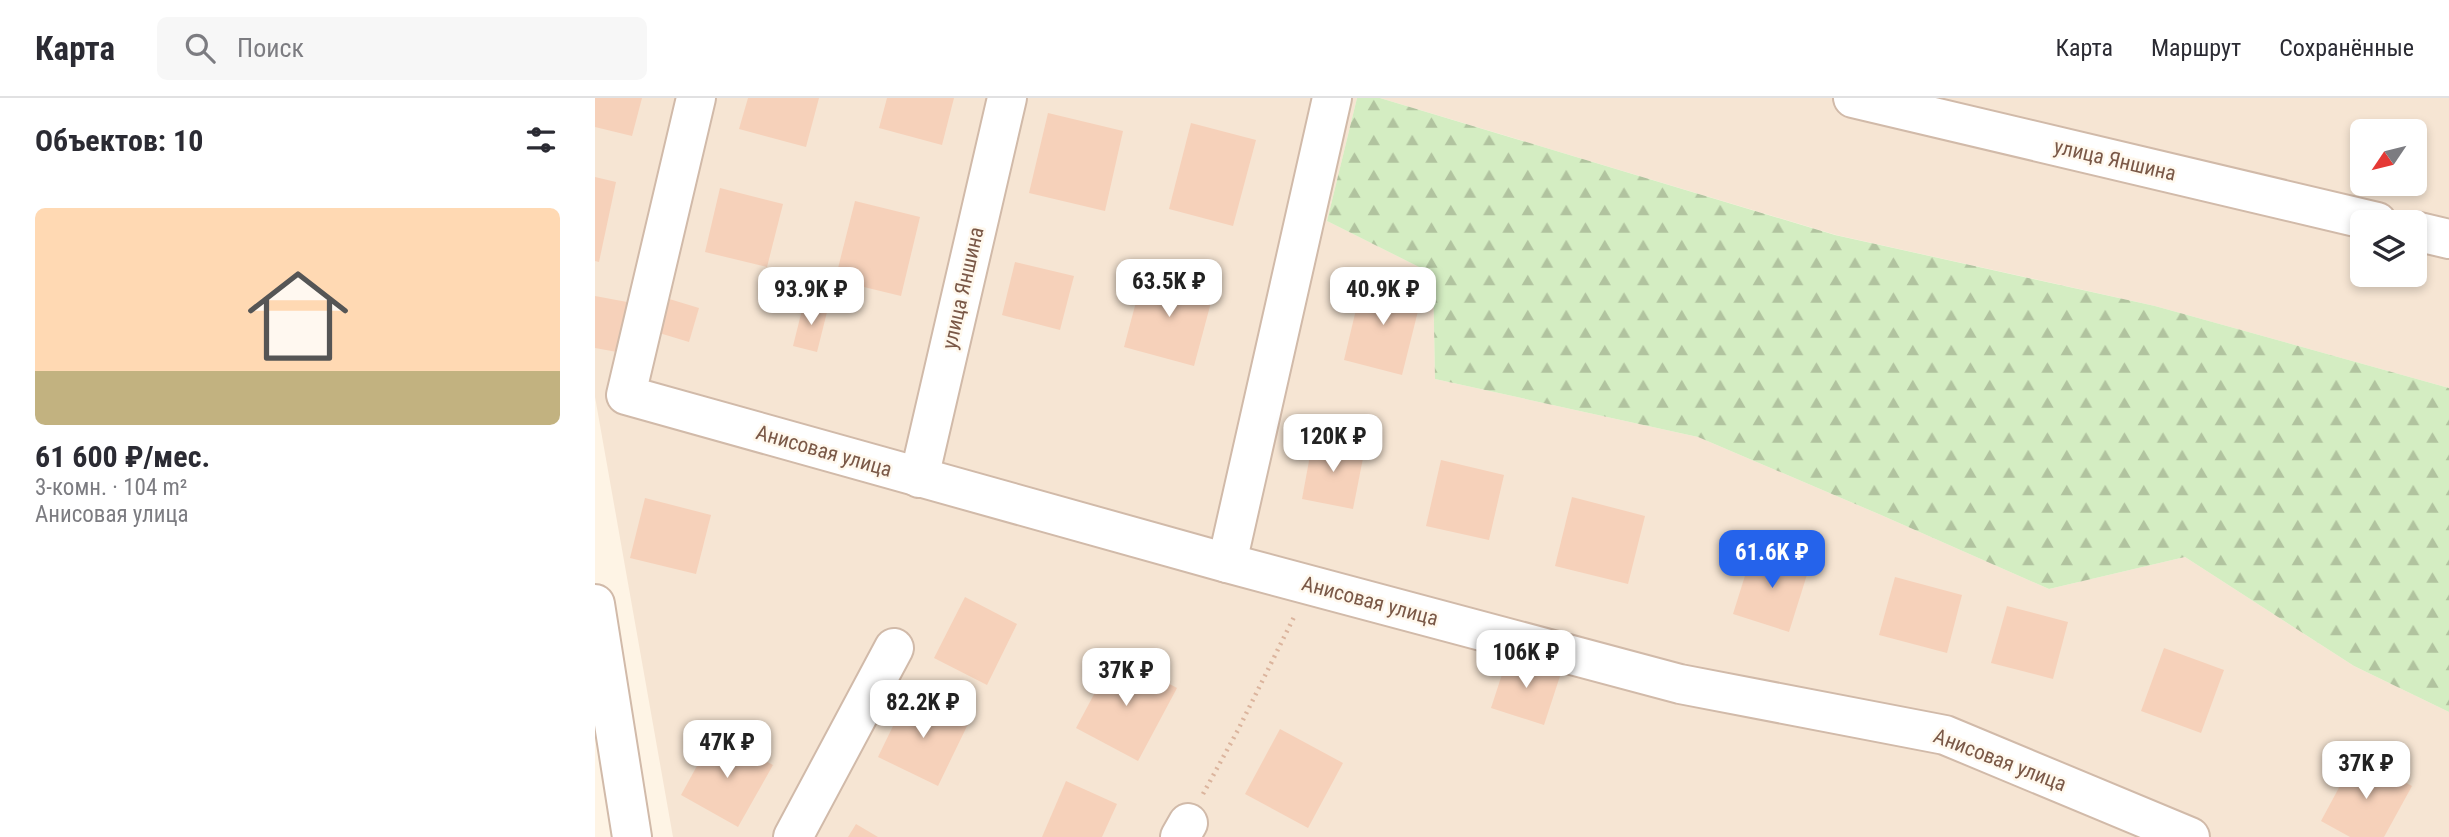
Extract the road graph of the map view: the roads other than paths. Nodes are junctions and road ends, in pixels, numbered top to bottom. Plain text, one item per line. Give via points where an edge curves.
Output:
1 (696, 98) edge
2 (1007, 98) edge
3 (1332, 98) edge
4 (1853, 98) edge
5 (2350, 216) edge
6 (2427, 234) edge
7 (2449, 239) edge
8 (919, 478) junction
9 (1227, 563) junction
10 (597, 629) edge
11 (894, 648) dead end
12 (632, 837) edge
13 (793, 837) edge
14 (2190, 837) edge

1 - 8 street, Анисовая улица via 626,395
2 - 8 street, улица Яншина
3 - 9 street
4 - 5 street, улица Яншина
6 - 7 street
8 - 9 street, Анисовая улица
9 - 14 street, Анисовая улица via 1680,684 1945,735
10 - 12 street
11 - 13 street

